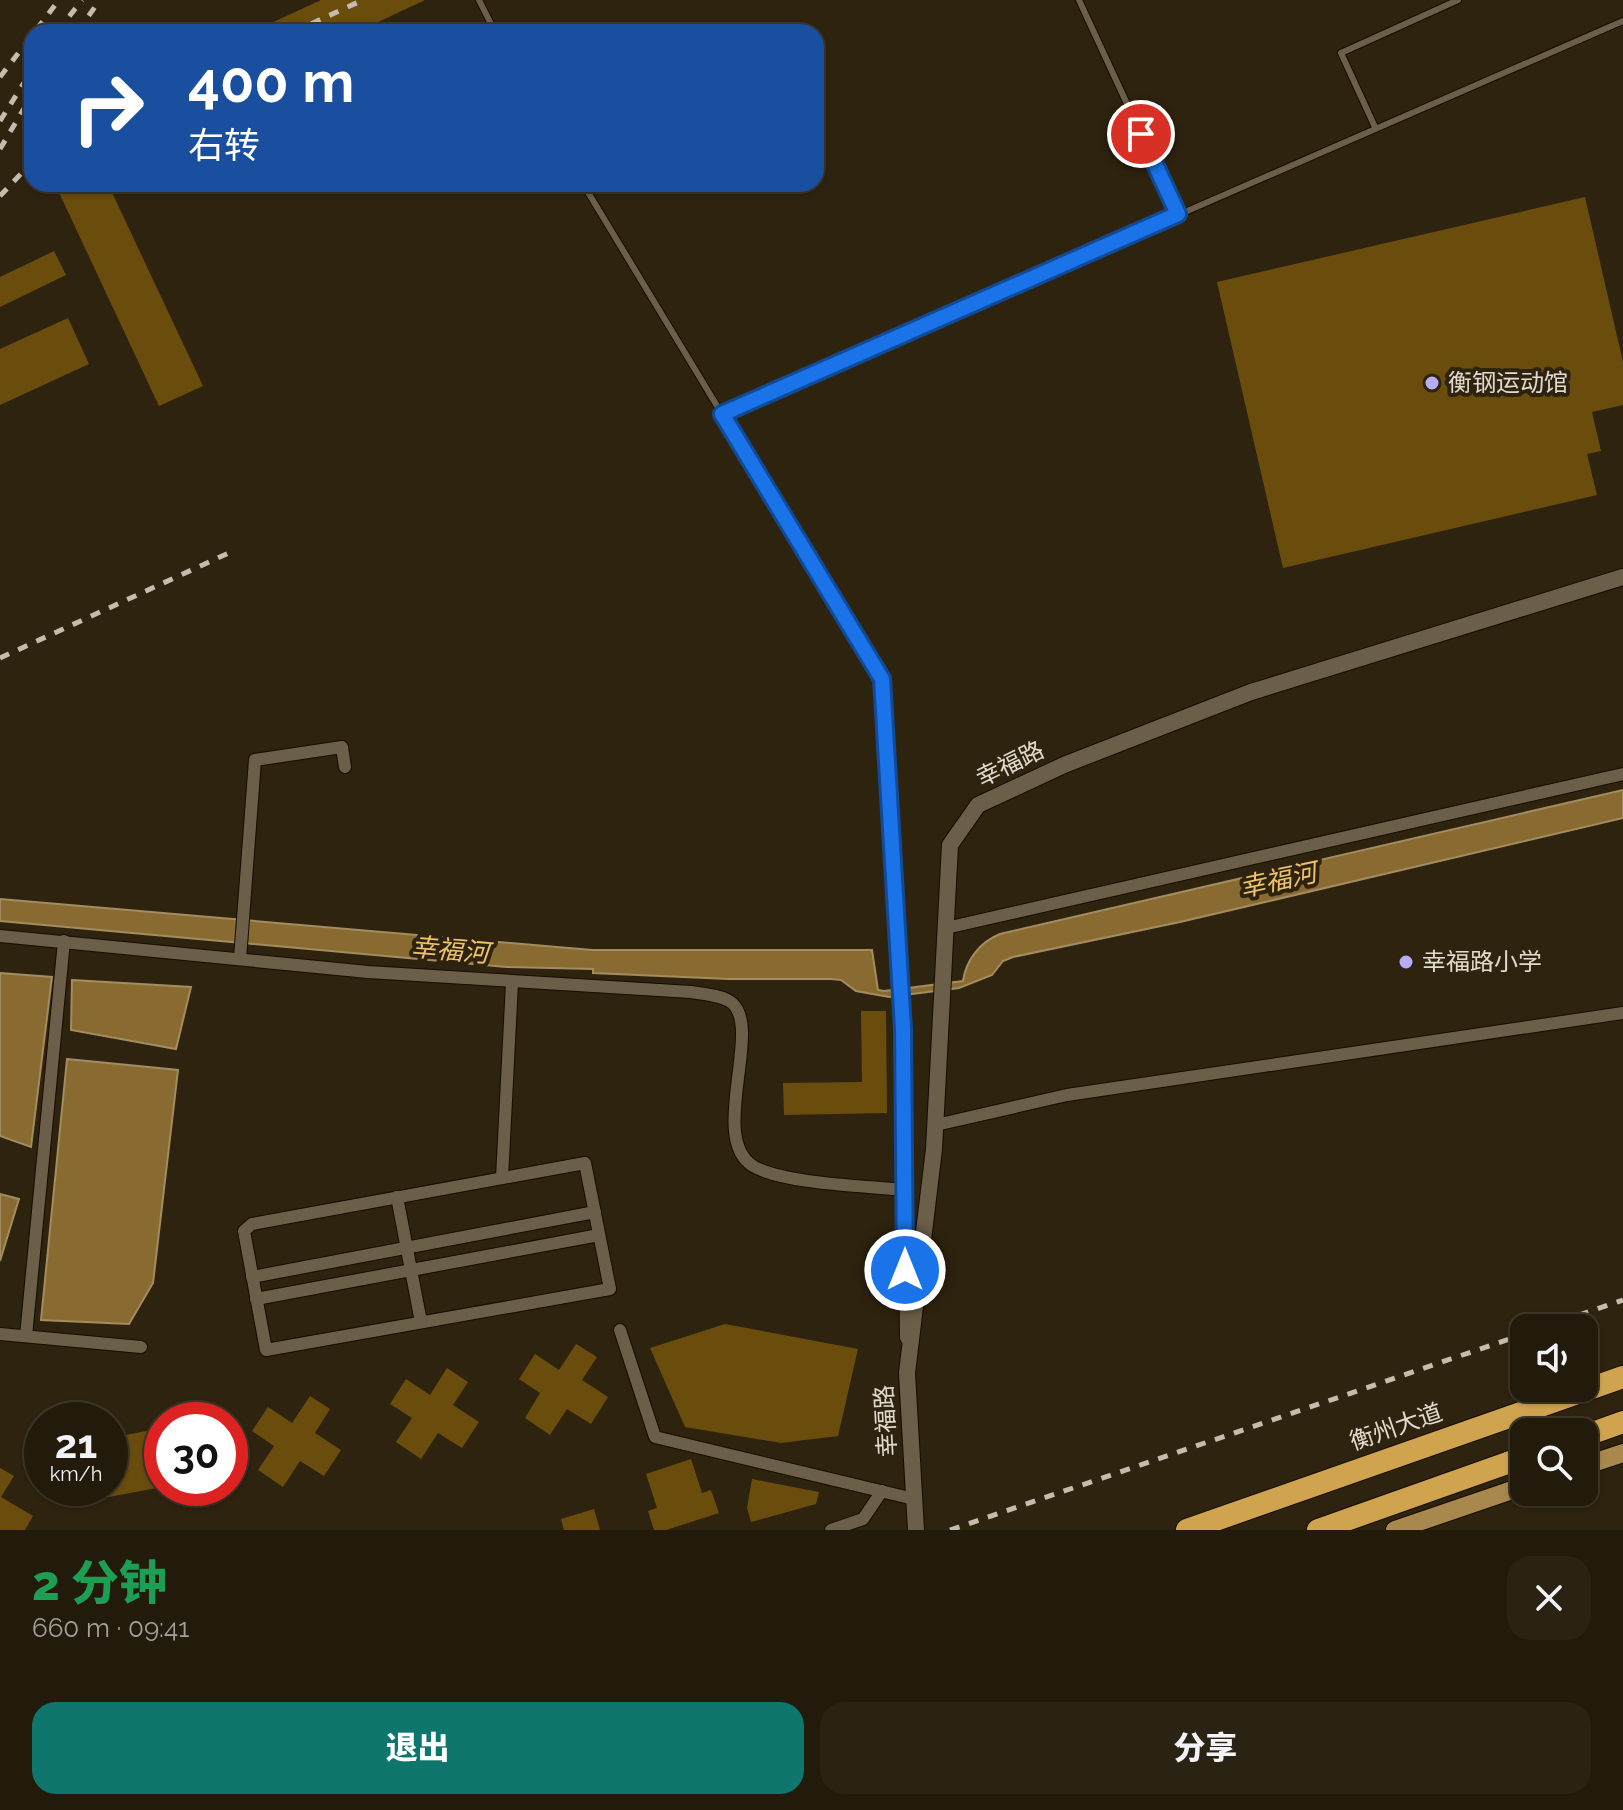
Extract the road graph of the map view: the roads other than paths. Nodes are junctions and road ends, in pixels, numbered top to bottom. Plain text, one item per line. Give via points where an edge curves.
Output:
1 (479, 0) edge
2 (1079, 0) edge
3 (1458, 0) edge
4 (1623, 21) edge
5 (491, 24) edge
6 (1375, 127) junction
7 (588, 192) edge
8 (1178, 214) junction
9 (722, 414) junction
10 (1623, 577) edge
11 (882, 679) joint
12 (345, 767) dead end
13 (1623, 774) edge
14 (946, 928) junction
15 (0, 936) edge
16 (64, 941) junction
17 (240, 959) junction
18 (512, 983) junction
19 (1623, 1013) edge
20 (936, 1125) junction
21 (502, 1178) junction
22 (904, 1190) junction
23 (397, 1197) junction
24 (595, 1212) junction
25 (599, 1235) junction
26 (407, 1248) junction
27 (411, 1270) junction
28 (252, 1277) junction
29 (256, 1299) junction
30 (421, 1322) junction
31 (620, 1330) dead end
32 (0, 1334) edge
33 (26, 1336) junction
34 (141, 1347) dead end
35 (907, 1373) junction
36 (1623, 1377) edge
37 (1623, 1422) edge
38 (1598, 1431) edge
39 (1623, 1453) edge
40 (1598, 1461) edge
41 (1510, 1462) edge
42 (882, 1491) junction
43 (1510, 1491) edge
44 (914, 1499) junction
45 (831, 1530) edge
46 (916, 1530) edge
47 (1187, 1530) edge
48 (1318, 1530) edge
49 (1395, 1530) edge

1 - 5 lane
2 - 8 lane
3 - 6 lane via 1341,53
4 - 6 lane
6 - 8 lane
7 - 9 lane
8 - 9 lane
9 - 11 lane
10 - 14 street, 幸福路 via 1251,692 1064,765 978,805 950,845
11 - 22 street via 903,1029
12 - 17 street via 342,747 255,760
13 - 14 street
14 - 20 street, 幸福路
15 - 16 street
16 - 17 street
16 - 33 street
17 - 18 street
18 - 21 street
18 - 22 street via 691,992 731,1001 741,1029 736,1147 749,1164 769,1175
19 - 20 street via 1067,1095
20 - 35 street, 幸福路
21 - 23 street
21 - 24 street via 585,1163
22 - 35 street
23 - 26 street
23 - 28 street via 252,1224 244,1231
24 - 25 street
24 - 26 street
25 - 27 street
25 - 30 street via 610,1289
26 - 27 street
26 - 28 street
27 - 29 street
27 - 30 street
28 - 29 street
29 - 30 street via 266,1350
31 - 42 street via 655,1437
32 - 33 street
33 - 34 street
35 - 44 street, 幸福路
36 - 47 highway, 衡州大道
37 - 38 highway
39 - 40 main road
41 - 48 highway
42 - 44 street
42 - 45 street via 863,1519
43 - 49 main road
44 - 46 street, 幸福路

